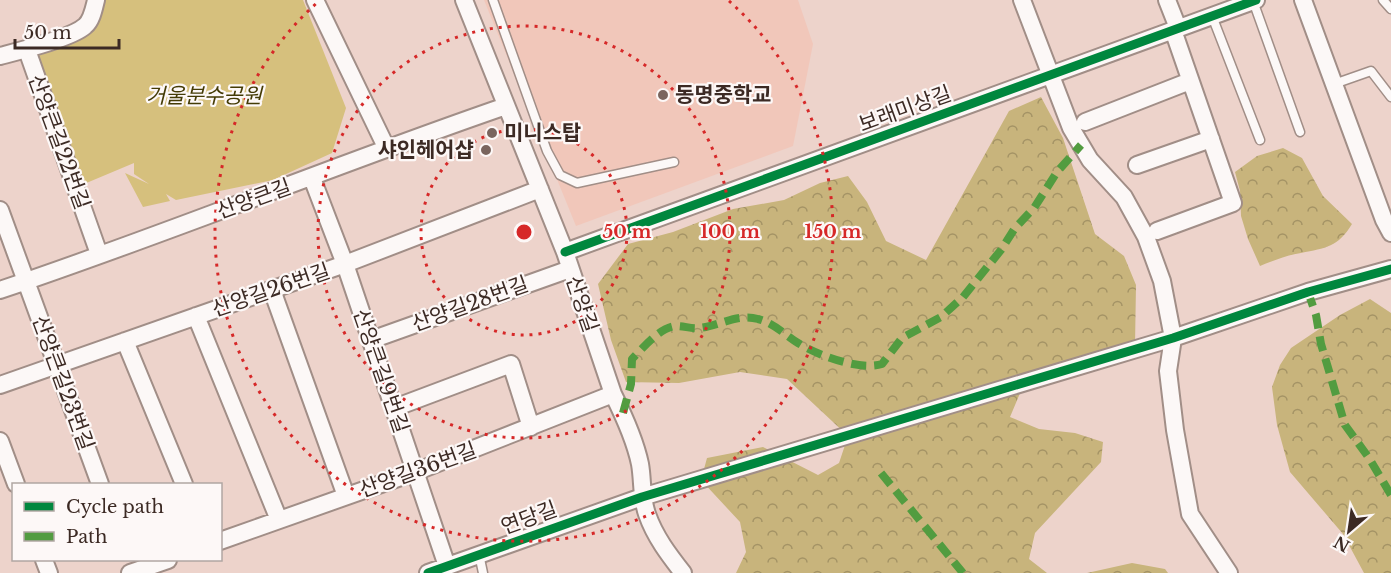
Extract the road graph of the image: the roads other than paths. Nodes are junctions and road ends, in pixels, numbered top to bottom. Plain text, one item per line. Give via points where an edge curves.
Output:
1 (96, 0) edge
2 (315, 0) edge
3 (464, 0) edge
4 (493, 0) edge
5 (1022, 0) edge
6 (1167, 0) edge
7 (1303, 0) edge
8 (1383, 0) edge
9 (1255, 1) edge
10 (1391, 9) edge
11 (1212, 16) junction
12 (1176, 29) junction
13 (27, 50) junction
14 (0, 56) edge
15 (1050, 75) junction
16 (1190, 81) junction
17 (1334, 84) junction
18 (1391, 97) edge
19 (506, 106) junction
20 (1085, 122) dead end
21 (1300, 132) dead end
22 (1211, 139) junction
23 (1260, 140) dead end
24 (386, 147) junction
25 (674, 162) dead end
26 (1137, 165) dead end
27 (312, 178) junction
28 (540, 189) junction
29 (0, 210) edge
30 (1157, 231) dead end
31 (1391, 233) edge
32 (565, 252) junction
33 (99, 254) junction
34 (345, 264) junction
35 (570, 269) junction
36 (1391, 269) edge
37 (25, 281) junction
38 (0, 290) edge
39 (272, 290) junction
40 (196, 316) junction
41 (1173, 338) junction
42 (370, 340) junction
43 (125, 341) junction
44 (57, 365) junction
45 (0, 385) edge
46 (613, 394) junction
47 (394, 408) junction
48 (531, 427) junction
49 (0, 441) edge
50 (415, 472) junction
51 (16, 483) edge
52 (100, 483) edge
53 (184, 483) edge
54 (346, 496) junction
55 (642, 497) junction
56 (279, 520) junction
57 (222, 540) edge
58 (479, 554) junction
59 (165, 561) edge
60 (447, 566) junction
61 (131, 573) edge
62 (428, 573) edge
63 (483, 573) edge
64 (683, 573) edge
65 (1229, 573) edge

1 - 13 street, 산양큰길22번길 via 87,25
2 - 24 street
3 - 19 street, 산양길
4 - 25 lane via 547,151 560,175 577,183
5 - 15 street
6 - 12 street
7 - 17 street
8 - 10 lane
9 - 11 street, 보래미상길
9 - 21 lane
11 - 12 street, 보래미상길
11 - 23 lane
12 - 15 street, 보래미상길
12 - 16 street
13 - 14 street
13 - 33 street, 산양큰길22번길
15 - 32 street, 보래미상길
15 - 41 street via 1071,128 1090,160 1124,197 1146,237 1162,281
16 - 20 street
16 - 22 street
17 - 18 lane via 1371,71
17 - 31 street
19 - 24 street, 산양큰길
19 - 28 street, 산양길
22 - 26 street
22 - 30 street via 1233,204
24 - 27 street, 산양큰길
27 - 33 street, 산양큰길
27 - 34 street, 산양큰길9번길
28 - 32 street, 산양길
28 - 34 street, 산양길26번길
29 - 37 street, 산양큰길23번길
32 - 35 street, 산양길
33 - 37 street, 산양큰길
34 - 39 street, 산양길26번길
34 - 42 street, 산양큰길9번길
35 - 42 street, 산양길28번길
35 - 46 street, 산양길
36 - 41 street, 연당길 via 1308,292
37 - 38 street, 산양큰길
37 - 44 street, 산양큰길23번길
39 - 40 street, 산양길26번길
39 - 54 street
40 - 43 street, 산양길26번길
40 - 56 street
41 - 55 street, 연당길
41 - 65 street via 1168,371 1190,514
42 - 47 street, 산양큰길9번길
43 - 44 street, 산양길26번길
43 - 53 street
44 - 45 street, 산양길26번길
44 - 52 street, 산양큰길23번길
46 - 48 street, 산양길36번길
46 - 55 street, 산양길 via 640,464
47 - 48 street via 511,363
47 - 50 street, 산양큰길9번길
48 - 50 street, 산양길36번길
49 - 51 street
50 - 54 street, 산양길36번길
50 - 60 street, 산양큰길9번길
54 - 56 street, 산양길36번길
55 - 58 street, 연당길
55 - 64 street, 산양길 via 663,548
56 - 57 street, 산양길36번길
58 - 60 street, 연당길
58 - 63 lane
59 - 61 street
60 - 62 street, 연당길

